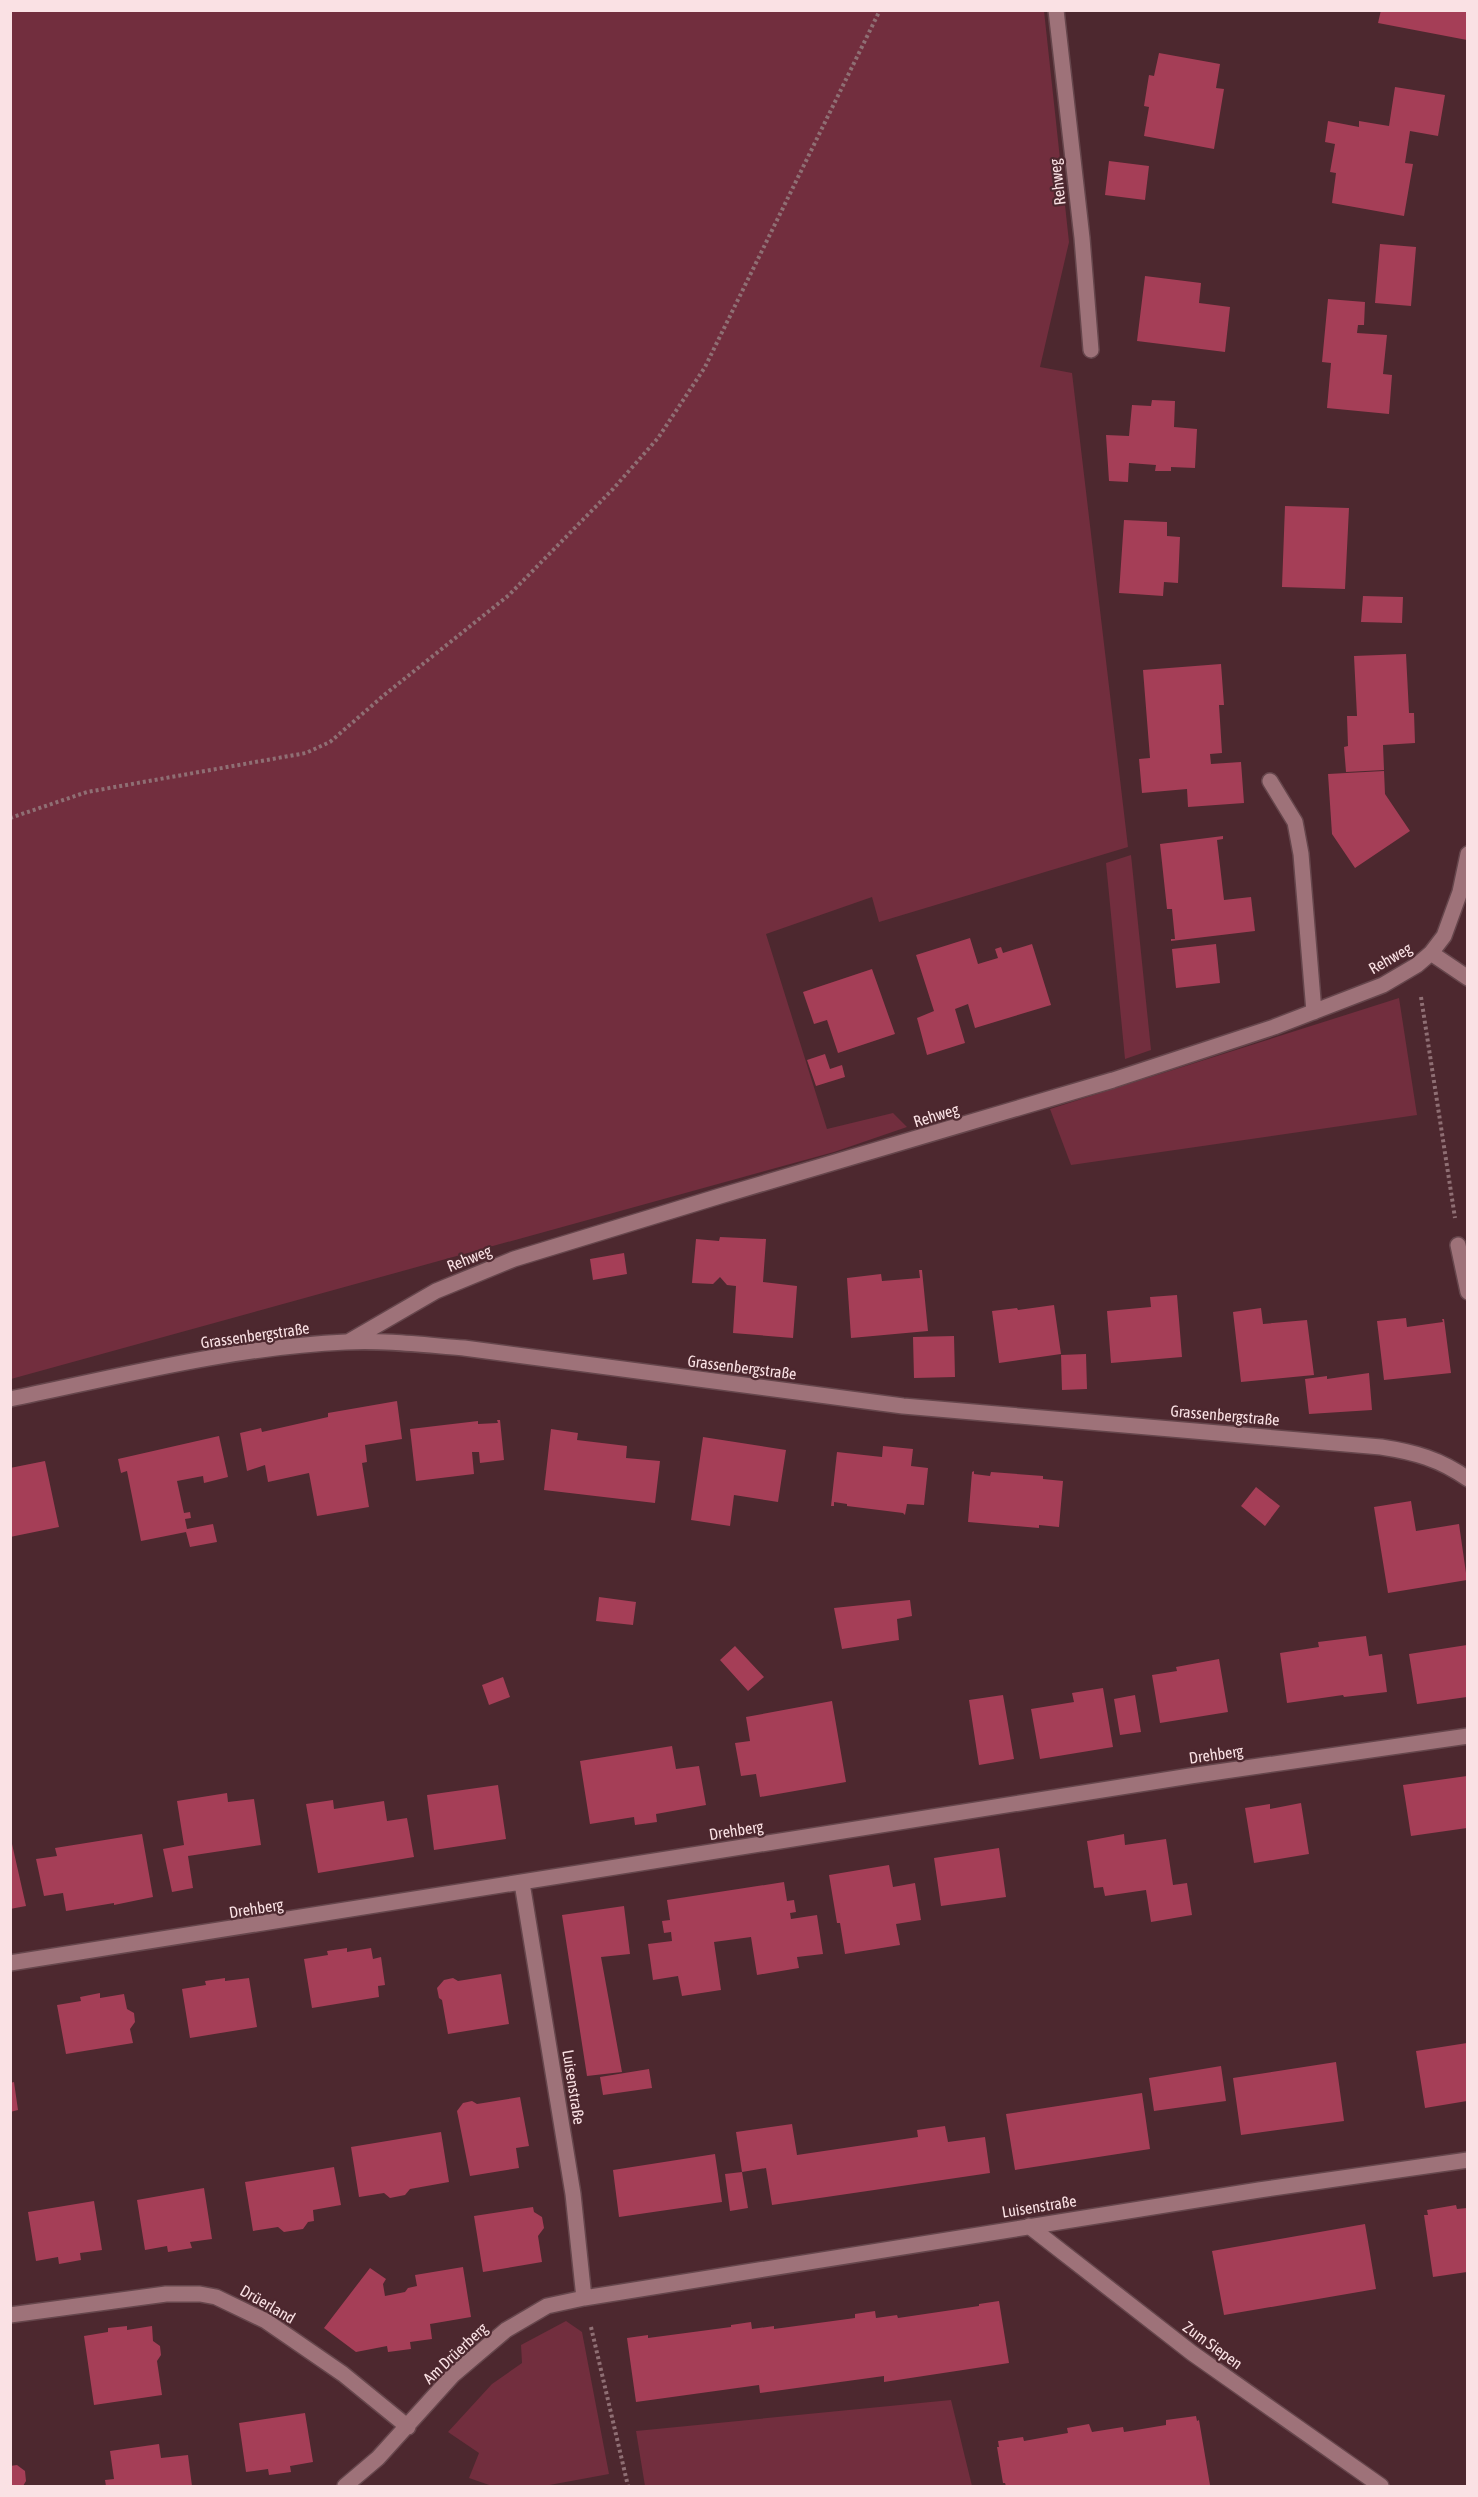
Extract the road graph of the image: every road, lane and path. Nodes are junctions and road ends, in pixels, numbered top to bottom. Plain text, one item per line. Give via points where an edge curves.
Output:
1 (880, 10) edge
2 (1056, 10) edge
3 (1091, 350) dead end
4 (1270, 781) dead end
5 (10, 818) edge
6 (1467, 854) edge
7 (1431, 953) junction
8 (1467, 978) edge
9 (1314, 1012) junction
10 (1425, 1022) dead end
11 (1458, 1245) joint
12 (1467, 1292) edge
13 (347, 1342) junction
14 (10, 1399) edge
15 (1467, 1479) edge
16 (1467, 1736) edge
17 (522, 1883) junction
18 (10, 1964) edge
19 (1467, 2160) edge
20 (1029, 2226) junction
21 (617, 2292) joint
22 (584, 2298) junction
23 (10, 2315) edge
24 (408, 2427) junction
25 (345, 2487) edge
26 (628, 2487) edge
27 (1381, 2487) edge

1 - 5 path via 705,367 636,464 509,595 330,742 306,753 87,792
2 - 3 street, Rehweg
4 - 9 street via 1295,822
6 - 7 street, Rehweg via 1450,924
7 - 8 street
7 - 9 street, Rehweg via 1383,985
9 - 13 street, Rehweg via 1113,1080 514,1259 436,1292
10 - 11 path
11 - 12 street
13 - 14 street, Grassenbergstraße via 272,1348
13 - 15 street, Grassenbergstraße via 464,1348 903,1406 1381,1447 1432,1458
16 - 17 street, Drehberg via 1190,1776
17 - 18 street, Drehberg
17 - 22 street, Luisenstraße via 573,2194
19 - 20 street, Luisenstraße
20 - 21 street, Luisenstraße
20 - 27 street, Zum Siepen via 1192,2353
21 - 22 street, Am Drüerberg
22 - 24 street, Am Drüerberg via 548,2306 506,2330 453,2374
22 - 26 path
23 - 24 street, Drüerland via 166,2294 216,2296 275,2328 343,2374
24 - 25 street, Am Drüerberg

